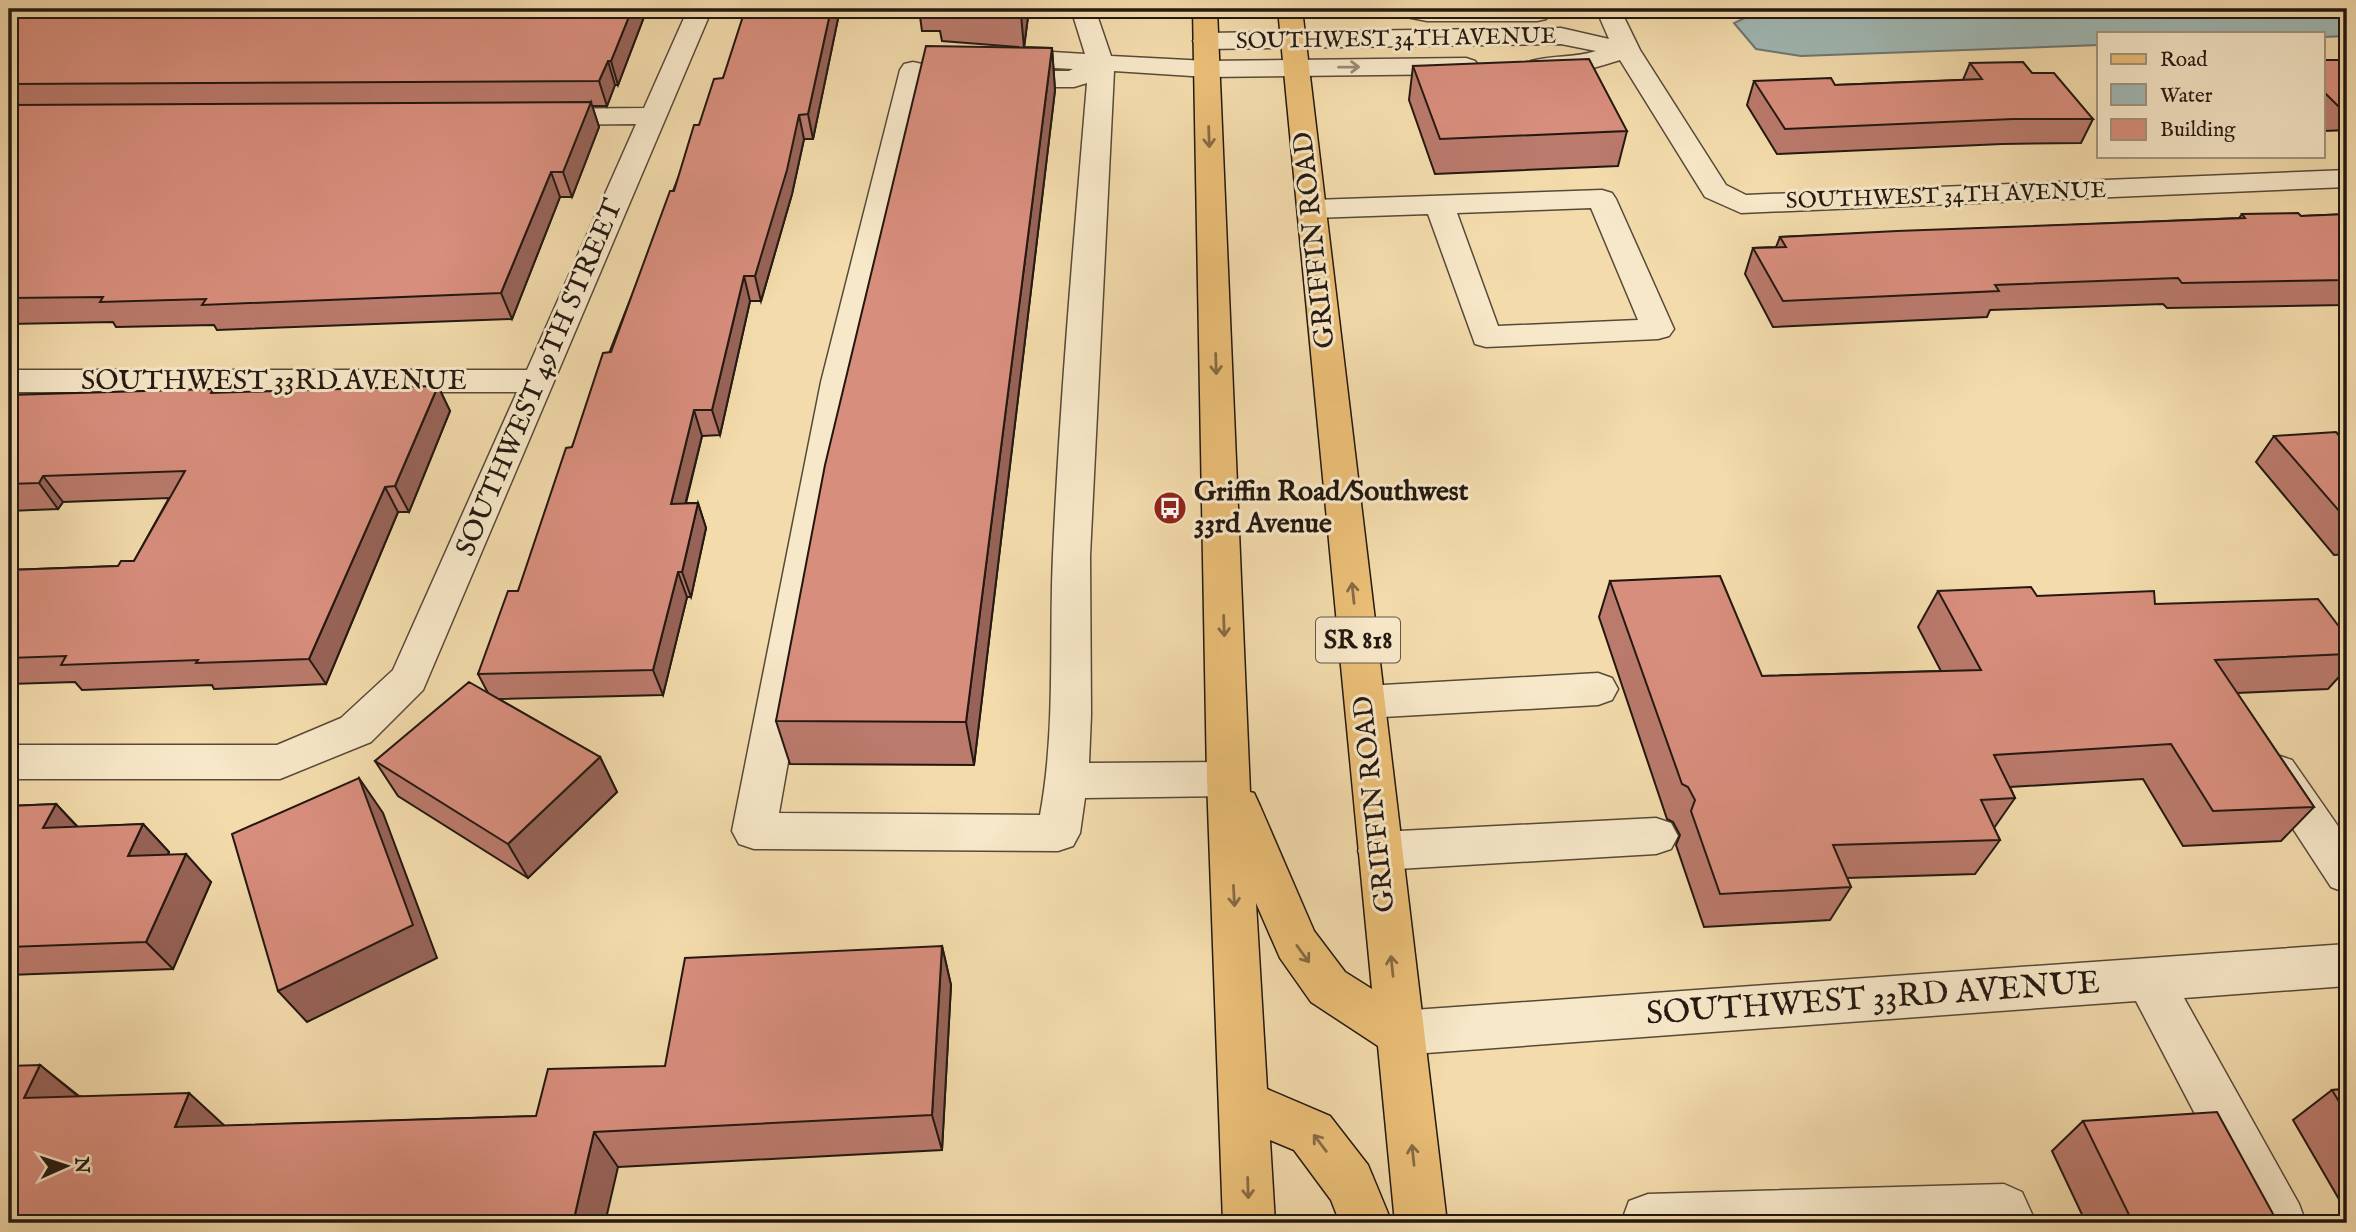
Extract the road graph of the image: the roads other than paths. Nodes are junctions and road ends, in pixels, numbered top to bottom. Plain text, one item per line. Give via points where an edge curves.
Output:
1 (700, 9) edge
2 (1083, 9) edge
3 (1205, 9) edge
4 (1290, 9) edge
5 (1400, 9) edge
6 (1535, 9) edge
7 (1608, 9) edge
8 (1430, 26) junction
9 (1293, 40) junction
10 (1627, 50) junction
11 (1207, 55) junction
12 (1101, 64) junction
13 (1440, 66) junction
14 (1495, 66) edge
15 (1522, 66) edge
16 (927, 67) edge
17 (980, 67) edge
18 (1296, 68) junction
19 (652, 116) junction
20 (512, 117) edge
21 (2347, 179) edge
22 (1440, 205) junction
23 (1312, 209) junction
24 (9, 381) edge
25 (539, 381) junction
26 (1598, 690) dead end
27 (1365, 702) junction
28 (2254, 739) edge
29 (9, 762) edge
30 (1228, 779) junction
31 (1067, 781) junction
32 (1656, 836) dead end
33 (1380, 851) junction
34 (2347, 874) edge
35 (2347, 965) edge
36 (2149, 979) junction
37 (1399, 1033) junction
38 (1245, 1104) junction
39 (1250, 1223) edge
40 (1366, 1223) edge
41 (1421, 1223) edge
42 (1648, 1223) edge
43 (2010, 1223) edge
44 (2280, 1223) edge

1 - 19 street, SOUTHWEST 49TH STREET
2 - 12 street
3 - 11 main road
4 - 9 main road, GRIFFIN ROAD / SR 818
5 - 8 street
6 - 8 street via 1537,14
7 - 10 street
8 - 9 street, SOUTHWEST 34TH AVENUE
8 - 10 street, SOUTHWEST 34TH AVENUE via 1561,36
8 - 13 street
9 - 11 street, SOUTHWEST 34TH AVENUE
9 - 18 main road, GRIFFIN ROAD / SR 818
10 - 15 street, SOUTHWEST 34TH AVENUE via 1577,65
10 - 21 street, SOUTHWEST 34TH AVENUE via 1715,191 1741,204
11 - 12 street
11 - 18 street, SOUTHWEST 34TH AVENUE
11 -> 30 main road
12 - 17 street
12 - 31 street via 1071,556
13 - 14 street, SOUTHWEST 34TH AVENUE
18 -> 13 street, SOUTHWEST 34TH AVENUE
16 - 31 street via 838,382 754,831 1058,833
18 - 23 main road, GRIFFIN ROAD / SR 818
19 - 20 street
19 - 25 street, SOUTHWEST 49TH STREET
22 - 22 street via 1602,199 1658,329 1486,337
22 - 23 street
27 -> 23 main road, GRIFFIN ROAD / SR 818
24 - 25 street, SOUTHWEST 33RD AVENUE
25 - 29 street, SOUTHWEST 49TH STREET via 409,679 355,730 280,762
26 - 27 street
27 - 33 main road, GRIFFIN ROAD / SR 818
28 - 34 street
30 - 31 street
30 -> 37 main road via 1296,944 1328,988
30 -> 38 main road
32 - 33 street
37 -> 33 main road, GRIFFIN ROAD / SR 818
35 - 36 street, SOUTHWEST 33RD AVENUE
36 - 37 street, SOUTHWEST 33RD AVENUE
36 - 44 street
41 -> 37 main road, GRIFFIN ROAD / SR 818
38 -> 39 main road
40 -> 38 main road via 1350,1183 1312,1133
42 - 43 street via 2004,1210

